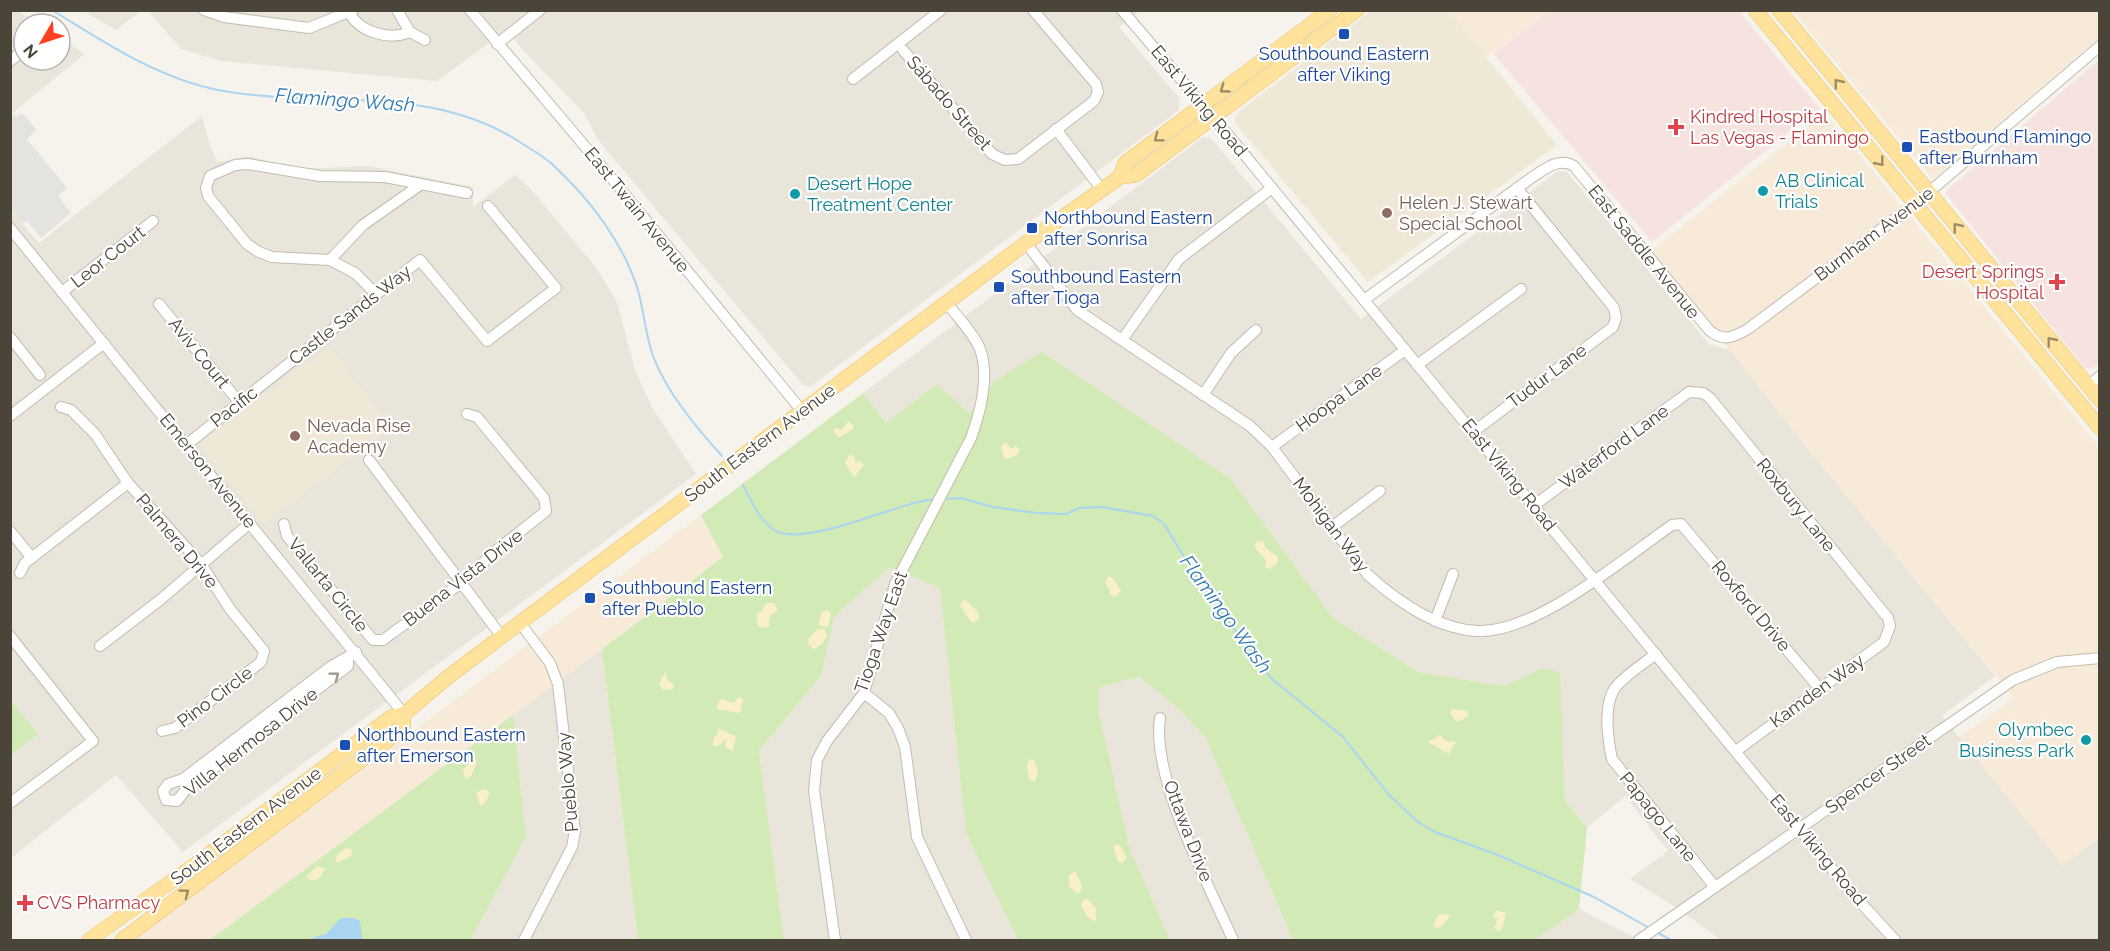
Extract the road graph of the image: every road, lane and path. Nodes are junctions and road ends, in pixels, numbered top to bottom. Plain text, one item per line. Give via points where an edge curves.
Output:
1 (204, 10) edge
2 (397, 10) edge
3 (470, 10) edge
4 (540, 10) edge
5 (941, 10) edge
6 (1033, 10) edge
7 (1122, 10) edge
8 (1330, 10) edge
9 (1357, 10) edge
10 (1779, 10) edge
11 (351, 11) edge
12 (1755, 11) edge
13 (224, 14) edge
14 (410, 32) junction
15 (425, 40) dead end
16 (497, 44) junction
17 (2100, 46) edge
18 (1809, 48) junction
19 (903, 50) dead end
20 (853, 79) dead end
21 (1203, 105) junction
22 (1214, 118) junction
23 (1056, 129) junction
24 (1120, 177) junction
25 (420, 185) junction
26 (1272, 188) junction
27 (1516, 188) junction
28 (1102, 190) junction
29 (1929, 192) junction
30 (467, 193) dead end
31 (1915, 204) junction
32 (488, 206) dead end
33 (153, 221) dead end
34 (10, 228) edge
35 (1026, 243) junction
36 (330, 260) junction
37 (1521, 289) dead end
38 (62, 292) junction
39 (376, 294) junction
40 (1364, 300) junction
41 (947, 303) junction
42 (159, 304) dead end
43 (1256, 330) dead end
44 (10, 337) edge
45 (1723, 339) joint
46 (1122, 340) junction
47 (104, 343) junction
48 (1405, 350) junction
49 (2045, 362) junction
50 (1418, 365) junction
51 (281, 370) joint
52 (40, 375) dead end
53 (2100, 376) edge
54 (2088, 386) junction
55 (2066, 387) junction
56 (1696, 390) joint
57 (1203, 395) junction
58 (2100, 400) edge
59 (239, 402) junction
60 (61, 407) dead end
61 (802, 411) junction
62 (2100, 412) edge
63 (467, 414) dead end
64 (10, 416) edge
65 (2100, 428) edge
66 (1473, 432) junction
67 (186, 445) junction
68 (1272, 447) junction
69 (369, 460) dead end
70 (128, 483) junction
71 (1380, 491) dead end
72 (1533, 506) junction
73 (250, 523) junction
74 (284, 524) dead end
75 (1681, 524) joint
76 (1332, 528) junction
77 (10, 531) edge
78 (32, 558) junction
79 (201, 564) junction
80 (20, 573) dead end
81 (1453, 574) dead end
82 (1594, 579) junction
83 (461, 584) junction
84 (1435, 621) junction
85 (520, 623) junction
86 (1890, 626) joint
87 (10, 636) edge
88 (502, 637) junction
89 (377, 641) joint
90 (100, 646) dead end
91 (1656, 654) junction
92 (352, 656) junction
93 (264, 657) joint
94 (2100, 658) edge
95 (1820, 689) junction
96 (864, 693) junction
97 (404, 714) junction
98 (1160, 718) dead end
99 (162, 731) dead end
100 (1736, 751) junction
101 (10, 803) edge
102 (1799, 828) junction
103 (1715, 888) junction
104 (89, 940) edge
105 (122, 940) edge
106 (525, 940) edge
107 (835, 940) edge
108 (966, 940) edge
109 (1233, 940) edge
110 (1640, 940) edge
111 (1895, 940) edge

1 - 13 street
2 - 14 street
3 - 16 street, East Twain Avenue
4 - 16 street
5 - 20 street
6 - 23 street, Sábado Street via 1096,84 1098,92 1094,101
7 - 21 street, East Viking Road
8 -> 21 main road, South Eastern Avenue
9 - 22 main road, South Eastern Avenue
10 - 18 main road
11 - 13 street via 309,27
11 - 14 street via 354,22 372,32 401,36
12 - 18 main road via 1771,13 1787,32
12 -> 31 main road
14 - 15 street
16 - 61 street, East Twain Avenue
17 - 29 street, Burnham Avenue
29 -> 18 main road
19 - 23 street, Sábado Street via 992,154 1005,160 1018,159
21 - 22 street, East Viking Road
21 -> 24 main road, South Eastern Avenue via 1125,163
22 - 24 main road, South Eastern Avenue via 1136,175
22 - 26 street, East Viking Road
23 - 28 street
24 - 28 main road, South Eastern Avenue
25 - 30 street
25 - 36 street via 363,225
25 - 36 street via 385,177 320,176 248,164 210,176 207,196 247,244 272,257
26 - 40 street, East Viking Road
26 - 46 street via 1179,259
27 - 40 street
27 - 45 street, East Saddle Avenue via 1552,164 1567,162 1574,166 1708,330
27 - 66 street, Tudur Lane via 1614,308 1617,318 1613,327
28 - 35 main road, South Eastern Avenue
29 - 31 street, Burnham Avenue
54 -> 29 main road
31 - 45 street, Burnham Avenue via 1748,329
31 - 49 main road
32 - 39 street, Castle Sands Way via 556,288 487,341 420,260
33 - 38 street, Leor Court
34 - 38 street, Emerson Avenue
35 - 41 main road, South Eastern Avenue
35 - 46 street, Mohigan Way via 1077,310
36 - 39 street via 356,273
37 - 50 street
38 - 47 street, Emerson Avenue
39 - 51 street, Castle Sands Way
40 - 48 street, East Viking Road
41 - 61 main road, South Eastern Avenue
41 - 96 street, Tioga Way East via 980,351 983,372 979,415 971,438 895,584
42 - 59 street, Aviv Court
43 - 57 street via 1231,354
44 - 52 street
46 - 57 street, Mohigan Way
47 - 64 street
47 - 67 street, Emerson Avenue
48 - 50 street, East Viking Road
48 - 68 street, Hoopa Lane
49 - 54 main road via 2058,362 2073,381
49 - 55 main road
50 - 66 street, East Viking Road
51 - 59 street, Pacific
53 - 54 street
54 - 58 main road
55 - 62 main road via 2086,397
55 - 65 main road
56 - 72 street, Waterford Lane
56 - 86 street, Roxbury Lane via 1710,398 1888,618
57 - 68 street, Mohigan Way via 1250,426
59 - 67 street, Pacific
60 - 70 street, Palmera Drive via 71,411 95,434
61 - 85 main road, South Eastern Avenue
63 - 83 street, Buena Vista Drive via 477,417 544,498 546,512
66 - 72 street, East Viking Road
67 - 73 street, Emerson Avenue
68 - 76 street, Mohigan Way
69 - 83 street
70 - 78 street
70 - 79 street, Palmera Drive
71 - 76 street
72 - 82 street, East Viking Road
73 - 79 street
73 - 92 street, Emerson Avenue
74 - 89 street, Vallarta Circle via 287,536
75 - 82 street, Mohigan Way via 1672,525
75 - 95 street, Roxford Drive
76 - 84 street, Mohigan Way via 1386,592
77 - 78 street
78 - 80 street
79 - 90 street
79 - 93 street, Palmera Drive via 259,643
81 - 84 street
82 - 84 street, Mohigan Way via 1553,609 1510,627 1477,631
82 - 91 street, East Viking Road
83 - 88 street
83 - 89 street, Buena Vista Drive
85 - 88 main road, South Eastern Avenue
85 - 106 street, Pueblo Way via 550,663 558,684 575,831 572,848
86 - 95 street, Kamden Way via 1884,642
87 - 101 street via 93,741
88 - 97 main road, South Eastern Avenue
91 - 100 street, East Viking Road
91 - 103 street, Papago Lane via 1612,693 1612,759
92 -> 92 street, Villa Hermosa Drive via 336,662 183,779 168,784 163,791 166,800 177,801 187,788 348,666
92 - 97 street, Emerson Avenue
93 - 99 street, Pino Circle via 175,728
94 - 102 street, Spencer Street via 2057,662 2013,680
95 - 100 street, Kamden Way
96 - 107 street, Tioga Way East via 827,741 817,759 814,778
96 - 108 street via 889,713 898,728 905,747 917,837
97 - 104 main road, South Eastern Avenue via 391,717
105 -> 97 main road, South Eastern Avenue via 403,729
98 - 109 street, Ottawa Drive via 1158,734 1171,797
100 - 102 street, East Viking Road
102 - 103 street, Spencer Street
102 - 111 street, East Viking Road
103 - 110 street, Spencer Street

